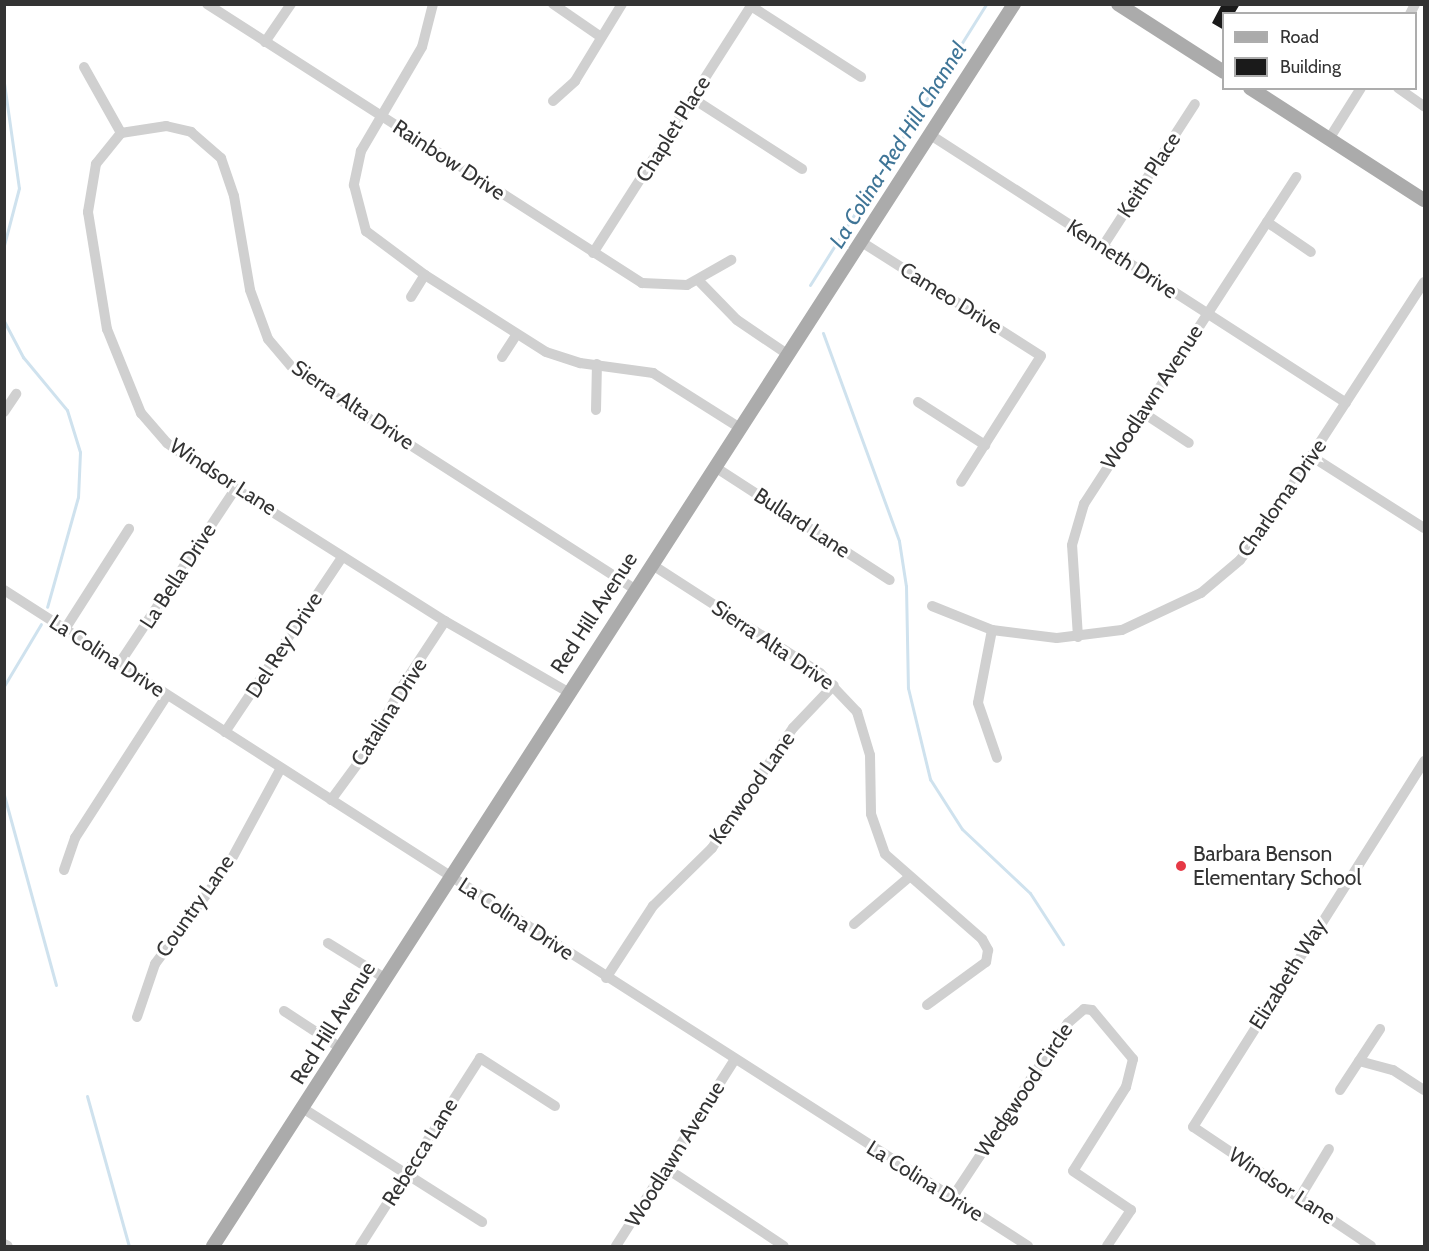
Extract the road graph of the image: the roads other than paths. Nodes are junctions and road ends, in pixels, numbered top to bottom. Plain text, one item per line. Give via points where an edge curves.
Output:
1 (207, 4) edge
2 (291, 4) edge
3 (433, 4) edge
4 (553, 4) edge
5 (622, 4) edge
6 (1014, 4) edge
7 (1118, 4) edge
8 (751, 5) edge
9 (601, 37) junction
10 (265, 42) junction
11 (84, 67) dead end
12 (1222, 71) edge
13 (861, 77) dead end
14 (1253, 90) edge
15 (1360, 90) edge
16 (1401, 90) edge
17 (692, 98) junction
18 (554, 101) dead end
19 (1195, 104) dead end
20 (1425, 106) edge
21 (380, 116) junction
22 (121, 133) junction
23 (929, 134) junction
24 (1329, 139) junction
25 (802, 169) dead end
26 (1296, 177) dead end
27 (1425, 200) edge
28 (1267, 222) junction
29 (860, 241) junction
30 (1103, 246) junction
31 (1311, 252) dead end
32 (593, 253) junction
33 (731, 260) dead end
34 (425, 275) junction
35 (699, 281) junction
36 (1425, 282) edge
37 (411, 297) dead end
38 (1207, 313) junction
39 (517, 334) junction
40 (788, 354) junction
41 (502, 357) dead end
42 (597, 364) junction
43 (16, 394) dead end
44 (918, 402) dead end
45 (1346, 403) junction
46 (596, 410) dead end
47 (4, 412) edge
48 (1142, 412) junction
49 (740, 428) junction
50 (1189, 443) dead end
51 (985, 445) junction
52 (1311, 456) junction
53 (715, 467) junction
54 (961, 482) dead end
55 (236, 488) junction
56 (1425, 528) edge
57 (129, 529) dead end
58 (342, 557) junction
59 (651, 564) junction
60 (890, 580) dead end
61 (635, 589) junction
62 (4, 590) edge
63 (932, 606) dead end
64 (445, 621) junction
65 (64, 629) junction
66 (992, 630) junction
67 (1078, 637) junction
68 (119, 664) junction
69 (834, 685) junction
70 (568, 692) junction
71 (167, 695) junction
72 (225, 732) junction
73 (997, 758) dead end
74 (1425, 761) edge
75 (281, 768) junction
76 (331, 801) junction
77 (64, 870) dead end
78 (451, 877) junction
79 (908, 878) junction
80 (854, 924) dead end
81 (328, 943) dead end
82 (606, 978) junction
83 (386, 979) junction
84 (927, 1005) dead end
85 (284, 1011) dead end
86 (137, 1017) dead end
87 (1380, 1029) dead end
88 (342, 1049) junction
89 (734, 1060) junction
90 (1359, 1061) junction
91 (1341, 1090) dead end
92 (1425, 1090) edge
93 (555, 1106) dead end
94 (304, 1109) junction
95 (1193, 1127) joint
96 (1329, 1149) dead end
97 (666, 1168) junction
98 (407, 1174) junction
99 (1300, 1197) junction
100 (952, 1198) junction
101 (482, 1222) dead end
102 (213, 1246) edge
103 (360, 1246) edge
104 (616, 1246) edge
105 (784, 1246) edge
106 (1028, 1246) edge
107 (1107, 1246) edge
108 (1371, 1246) edge

1 - 10 street, Rainbow Drive
2 - 10 street
3 - 21 street via 422,47
4 - 9 street
5 - 9 street
6 - 23 main road, Red Hill Avenue
7 - 12 main road
8 - 13 street
8 - 17 street, Chaplet Place
9 - 18 street via 575,81
10 - 21 street, Rainbow Drive
11 - 22 street
14 - 24 main road
15 - 24 street
16 - 20 street
17 - 25 street
17 - 32 street, Chaplet Place
19 - 30 street, Keith Place
21 - 32 street, Rainbow Drive
21 - 34 street via 357,164 356,204 366,231
22 - 55 street, Windsor Lane via 96,164 88,195 93,265 107,329 128,388 154,429
22 - 61 street, Sierra Alta Drive via 166,126 191,132 221,158 234,196 250,290 268,339 296,371
23 - 29 main road, Red Hill Avenue
23 - 30 street, Kenneth Drive
24 - 27 main road
26 - 28 street, Woodlawn Avenue
28 - 31 street
28 - 38 street, Woodlawn Avenue
29 - 40 main road, Red Hill Avenue
29 - 51 street, Cameo Drive via 1041,356
30 - 38 street, Kenneth Drive
32 - 35 street, Rainbow Drive via 642,283 671,287
33 - 35 street, Rainbow Drive
34 - 37 street
34 - 39 street
35 - 40 street via 737,320
36 - 45 street, Charloma Drive
38 - 45 street, Kenneth Drive
38 - 48 street, Woodlawn Avenue
39 - 41 street
39 - 42 street via 563,359
40 - 49 main road, Red Hill Avenue
42 - 46 street
42 - 49 street via 653,373
43 - 47 street
44 - 51 street
45 - 52 street, Charloma Drive
48 - 50 street
48 - 67 street, Woodlawn Avenue via 1077,519 1072,572
49 - 53 main road, Red Hill Avenue
51 - 54 street
52 - 56 street
52 - 67 street, Charloma Drive via 1261,533 1222,577 1161,615 1122,630
53 - 59 main road, Red Hill Avenue
53 - 60 street, Bullard Lane
55 - 58 street, Windsor Lane
55 - 68 street, La Bella Drive
57 - 65 street
58 - 64 street, Windsor Lane
58 - 72 street, Del Rey Drive via 302,610 267,674
59 - 61 main road, Red Hill Avenue
59 - 69 street, Sierra Alta Drive
61 - 70 main road, Red Hill Avenue
62 - 65 street, La Colina Drive
63 - 66 street
64 - 70 street, Windsor Lane
64 - 76 street, Catalina Drive via 401,688 367,752
65 - 68 street, La Colina Drive
66 - 67 street via 1037,637
66 - 73 street via 978,703
68 - 71 street, La Colina Drive
69 - 79 street, Sierra Alta Drive via 857,712 865,734 876,836
69 - 82 street, Kenwood Lane via 793,728 712,848 653,906
70 - 78 main road, Red Hill Avenue
71 - 72 street, La Colina Drive
71 - 77 street via 75,838
72 - 75 street, La Colina Drive
74 - 95 street, Elizabeth Way
75 - 76 street, La Colina Drive
75 - 86 street, Country Lane via 229,864 155,964
76 - 78 street, La Colina Drive
78 - 82 street, La Colina Drive
78 - 83 main road, Red Hill Avenue
79 - 80 street
79 - 84 street, Sierra Alta Drive via 982,939 988,950 986,962
81 - 83 street
82 - 89 street, La Colina Drive
83 - 88 main road, Red Hill Avenue
85 - 88 street
87 - 90 street
88 - 94 main road, Red Hill Avenue
89 - 97 street, Woodlawn Avenue
89 - 100 street, La Colina Drive
90 - 91 street
90 - 92 street via 1393,1070
93 - 98 street, Rebecca Lane via 480,1058
94 - 98 street
94 - 102 main road, Red Hill Avenue
95 - 99 street, Windsor Lane
96 - 99 street
97 - 104 street, Woodlawn Avenue
97 - 105 street
98 - 101 street
98 - 103 street, Rebecca Lane
99 - 108 street, Windsor Lane
100 - 106 street, La Colina Drive
100 - 107 street, Wedgwood Circle via 1068,1023 1084,1009 1092,1010 1133,1059 1126,1087 1072,1171 1131,1210

